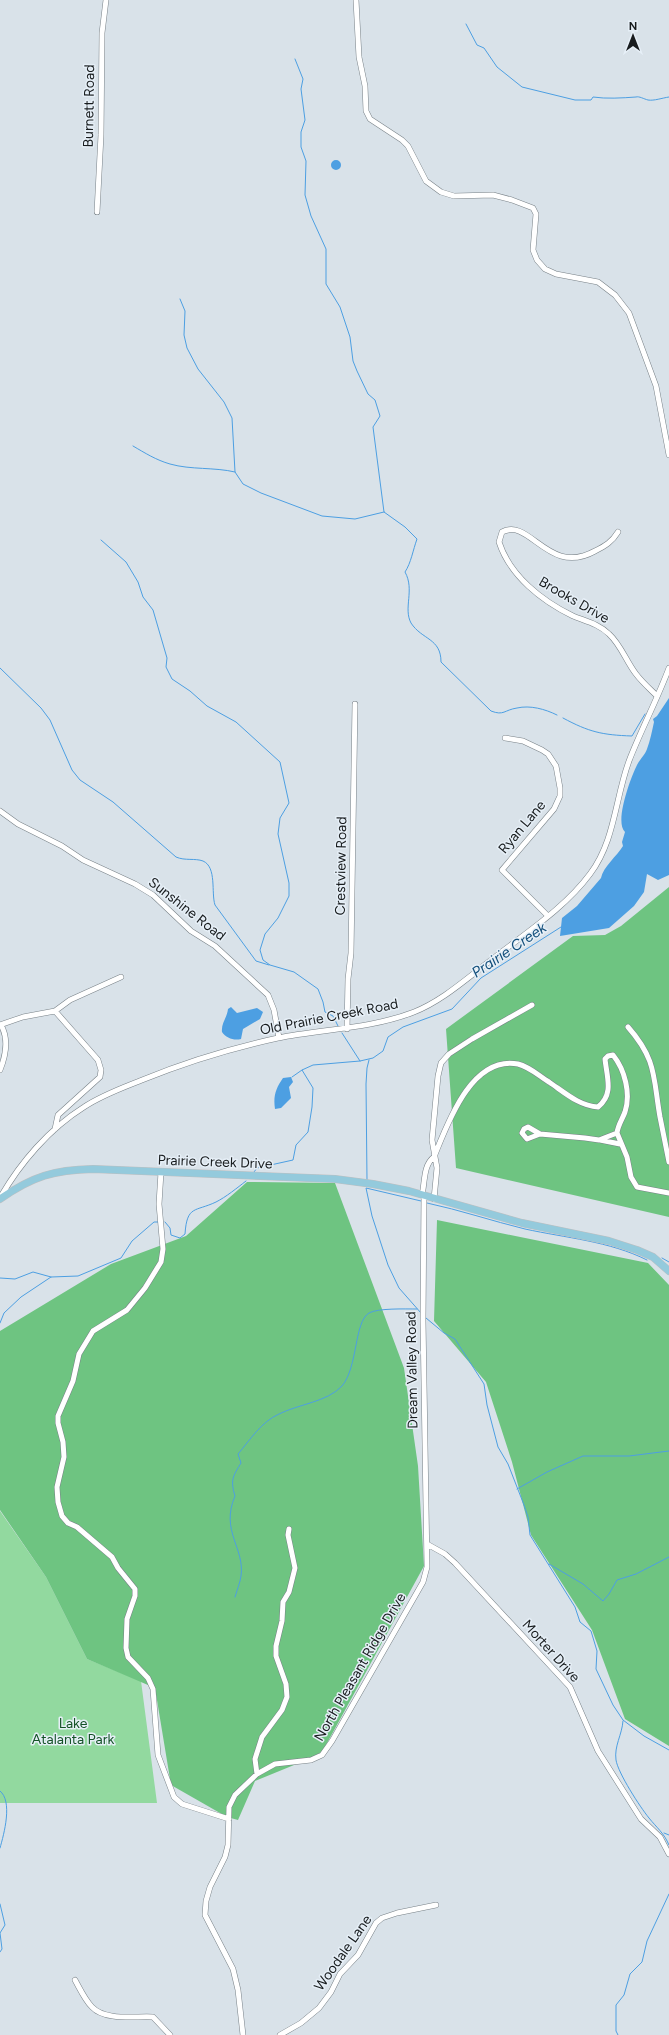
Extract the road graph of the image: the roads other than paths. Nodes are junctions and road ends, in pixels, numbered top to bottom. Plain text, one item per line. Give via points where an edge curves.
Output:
1 (106, 0) edge
2 (356, 0) edge
3 (97, 212) dead end
4 (669, 455) edge
5 (618, 532) dead end
6 (669, 668) edge
7 (657, 696) junction
8 (355, 704) dead end
9 (505, 738) dead end
10 (0, 811) edge
11 (548, 916) junction
12 (120, 977) dead end
13 (532, 1005) dead end
14 (55, 1011) junction
15 (1, 1025) edge
16 (628, 1027) dead end
17 (347, 1029) junction
18 (279, 1038) junction
19 (0, 1070) edge
20 (55, 1129) junction
21 (617, 1133) junction
22 (540, 1134) dead end
23 (599, 1140) junction
24 (620, 1144) junction
25 (668, 1150) edge
26 (434, 1157) junction
27 (669, 1162) edge
28 (161, 1172) junction
29 (669, 1193) edge
30 (423, 1196) junction
31 (0, 1199) edge
32 (434, 1199) junction
33 (669, 1271) edge
34 (290, 1529) dead end
35 (427, 1544) junction
36 (257, 1774) junction
37 (228, 1819) junction
38 (669, 1854) edge
39 (436, 1905) dead end
40 (75, 1980) dead end
41 (170, 2035) edge
42 (243, 2035) edge
43 (280, 2035) edge

1 - 3 street, Burnett Road via 102,33
2 - 4 street via 359,57 365,86 366,111 370,119 408,146 426,181 441,192 454,196 493,195 533,208 536,214 534,250 541,265 556,274 598,282 623,303 656,386
5 - 7 street, Brooks Drive via 606,545 577,558 552,553 532,540 525,532 516,529 502,532 498,542 513,569 528,586 573,616 601,628 616,641 636,675
6 - 7 street, Old Prairie Creek Road
7 - 11 street, Old Prairie Creek Road via 629,763 605,851 590,874
8 - 17 street, Crestview Road via 351,953
9 - 11 street, Ryan Lane via 536,746 548,754 556,766 560,796 554,809 502,870
10 - 18 street, Sunshine Road via 18,824 62,846 83,860 153,895 191,931 215,946 268,995 274,1010
11 - 17 street, Old Prairie Creek Road via 429,1005 395,1018
12 - 14 street via 70,1000
13 - 26 street via 472,1039 449,1054 441,1063 432,1140
14 - 15 street
14 - 20 street via 98,1060 101,1070 100,1077 58,1115
15 - 19 street via 6,1033 6,1047
16 - 25 street via 644,1049 654,1072
17 - 18 street, Old Prairie Creek Road
18 - 20 street, Old Prairie Creek Road via 175,1067 114,1091 83,1107
20 - 31 street, Old Prairie Creek Road via 23,1163
21 - 23 street
21 - 24 street
21 - 26 street, Dream Valley Road via 628,1100 623,1074 613,1055 605,1060 609,1088 606,1100 598,1107 588,1106 576,1100 531,1069 517,1064 502,1065 486,1071 463,1095
22 - 23 street
23 - 24 street
24 - 29 street via 627,1157 636,1187
25 - 27 street
26 - 30 street, Dream Valley Road via 426,1168
26 - 32 street via 437,1168
28 - 30 main road, Prairie Creek Drive via 349,1180
28 - 31 main road, Prairie Creek Drive via 93,1169 48,1173
28 - 37 street via 161,1262 127,1310 93,1330 79,1354 73,1381 58,1416 64,1457 57,1487 58,1502 62,1516 68,1523 77,1527 112,1557 135,1589 136,1596 127,1619 126,1648 128,1657 148,1678 153,1689 158,1755 174,1797 182,1804
30 - 32 main road, Prairie Creek Drive
30 - 35 street, Dream Valley Road
32 - 33 main road, Prairie Creek Drive via 522,1223 623,1246 653,1257
34 - 36 street via 288,1535 295,1568 289,1592 283,1602 276,1646 276,1656 286,1684 287,1697 282,1710 262,1737 255,1759
35 - 36 street, North Pleasant Ridge Drive via 427,1567 423,1582 329,1746 322,1755 311,1760 275,1764
35 - 38 street, Morter Drive via 455,1563 570,1687 598,1751 641,1819 660,1837
36 - 37 street, North Pleasant Ridge Drive via 235,1794
37 - 42 street, North Pleasant Ridge Drive via 228,1845 210,1887 205,1915 233,1969
39 - 43 street, Woodale Lane via 397,1913 376,1923 358,1955 340,1974 319,2008 301,2023
40 - 41 street via 92,2007 100,2013 111,2016 153,2017

